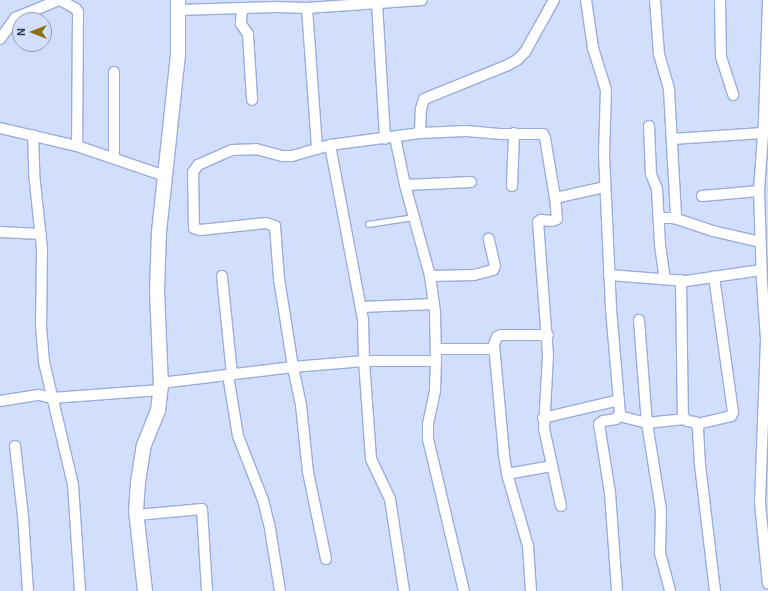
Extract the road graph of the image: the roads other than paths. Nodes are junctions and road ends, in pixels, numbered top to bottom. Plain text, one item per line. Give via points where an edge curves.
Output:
1 (60, 0) edge
2 (422, 0) edge
3 (554, 0) edge
4 (586, 0) edge
5 (655, 0) edge
6 (720, 0) edge
7 (768, 0) edge
8 (372, 2) edge
9 (336, 3) edge
10 (275, 4) edge
11 (178, 5) edge
12 (242, 8) junction
13 (307, 8) junction
14 (2, 27) edge
15 (0, 39) edge
16 (114, 72) dead end
17 (733, 95) dead end
18 (252, 100) dead end
19 (649, 126) dead end
20 (0, 128) edge
21 (763, 133) junction
22 (420, 134) junction
23 (514, 134) junction
24 (33, 135) junction
25 (390, 138) junction
26 (672, 139) junction
27 (330, 145) junction
28 (77, 146) junction
29 (317, 149) junction
30 (114, 158) junction
31 (165, 176) junction
32 (471, 182) dead end
33 (406, 185) junction
34 (512, 186) dead end
35 (605, 187) junction
36 (759, 191) junction
37 (702, 196) dead end
38 (555, 198) junction
39 (414, 217) junction
40 (659, 218) junction
41 (674, 218) junction
42 (368, 224) dead end
43 (0, 232) edge
44 (41, 234) junction
45 (489, 239) dead end
46 (760, 242) junction
47 (761, 270) junction
48 (609, 275) junction
49 (222, 276) dead end
50 (430, 276) junction
51 (714, 276) junction
52 (665, 279) junction
53 (680, 280) junction
54 (434, 304) junction
55 (361, 308) junction
56 (639, 320) dead end
57 (547, 330) junction
58 (495, 343) junction
59 (436, 349) junction
60 (364, 361) junction
61 (436, 362) junction
62 (293, 367) junction
63 (230, 375) junction
64 (161, 387) junction
65 (52, 398) junction
66 (619, 400) junction
67 (0, 401) edge
68 (619, 416) junction
69 (543, 418) junction
70 (685, 419) junction
71 (647, 423) junction
72 (697, 424) junction
73 (15, 446) dead end
74 (764, 460) edge
75 (552, 466) junction
76 (508, 474) junction
77 (561, 506) dead end
78 (136, 515) junction
79 (766, 545) edge
80 (326, 559) dead end
81 (768, 584) edge
82 (28, 591) edge
83 (80, 591) edge
84 (144, 591) edge
85 (207, 591) edge
86 (280, 591) edge
87 (404, 591) edge
88 (464, 591) edge
89 (531, 591) edge
90 (616, 591) edge
91 (670, 591) edge
92 (715, 591) edge

1 - 14 street via 15,18
1 - 28 street via 78,12
2 - 8 street
3 - 22 street via 525,52 517,60 424,99
4 - 35 street via 593,48 606,90
5 - 26 street via 659,54 669,90
6 - 17 street via 721,58
7 - 21 street
8 - 9 street
8 - 25 street
9 - 13 street
10 - 12 street
10 - 13 street
11 - 12 street
11 - 31 street via 178,56
12 - 18 street via 241,24 248,34
13 - 29 street
14 - 15 street
16 - 30 street
19 - 40 street via 651,174 657,189
20 - 24 street
21 - 26 street
21 - 36 street
22 - 23 street via 466,131
22 - 25 street
23 - 34 street
23 - 38 street via 544,135
24 - 28 street
24 - 44 street via 34,173
25 - 27 street
25 - 33 street
26 - 41 street via 676,215
27 - 29 street
27 - 55 street
28 - 30 street
29 - 62 street via 292,156 256,149 232,150 198,165 193,172 194,228 200,230 266,224 274,226 279,279
30 - 31 street
31 - 64 street via 159,232 157,291
32 - 33 street
33 - 39 street
35 - 38 street
35 - 48 street
36 - 37 street
36 - 46 street
38 - 57 street via 557,219 538,222
39 - 42 lane
39 - 50 street
40 - 41 street
40 - 52 street
41 - 46 street via 713,231
43 - 44 street
44 - 65 street via 41,327 44,362
45 - 50 street via 495,266 493,270 474,275
46 - 47 street
47 - 51 street
47 - 74 street via 766,339
48 - 52 street
48 - 66 street
49 - 63 street
50 - 54 street
51 - 53 street
51 - 72 street via 733,412 731,416
52 - 53 street
53 - 70 street
54 - 55 street
54 - 59 street
55 - 60 street via 365,338
56 - 71 street
57 - 58 street via 505,335
57 - 69 street via 548,373
58 - 59 street
58 - 76 street
59 - 61 street
60 - 61 street
60 - 62 street
60 - 87 street via 371,459 390,499
61 - 88 street via 435,391 428,424 428,439
62 - 63 street
62 - 80 street via 301,405 308,472
63 - 64 street
63 - 86 street via 238,436 265,507
64 - 65 street
64 - 78 street via 158,410 144,445
65 - 67 street via 39,395
65 - 83 street via 73,485
66 - 68 street
66 - 69 street
68 - 71 street
68 - 90 street via 599,424 610,493
69 - 75 street
70 - 71 street
70 - 72 street
71 - 91 street via 661,510 660,553
72 - 92 street
73 - 82 street
74 - 79 street via 760,503
75 - 76 street
75 - 77 street
76 - 89 street via 528,546
78 - 84 street
78 - 85 street via 202,509
79 - 81 street

